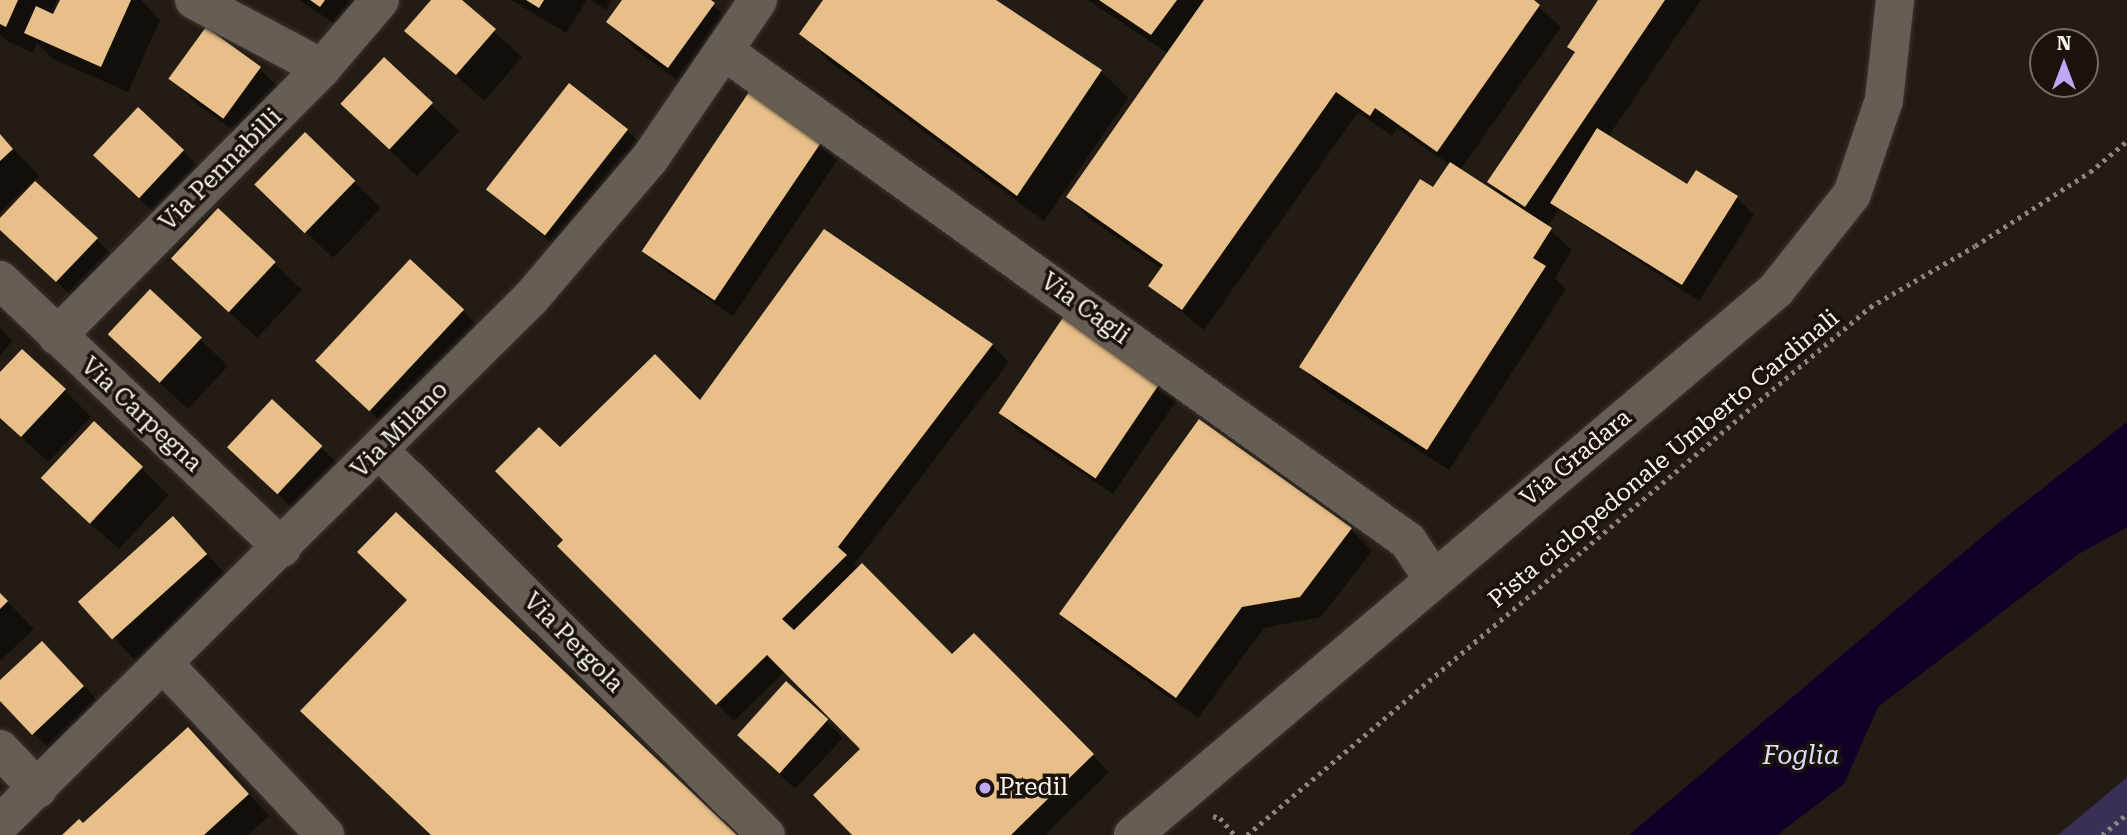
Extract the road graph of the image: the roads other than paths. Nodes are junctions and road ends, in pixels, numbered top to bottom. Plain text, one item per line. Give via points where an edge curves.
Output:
1 (194, 0) edge
2 (380, 0) edge
3 (1895, 1) edge
4 (748, 4) edge
5 (724, 51) junction
6 (322, 68) junction
7 (0, 280) edge
8 (57, 336) junction
9 (380, 451) junction
10 (282, 548) junction
11 (1433, 579) junction
12 (163, 664) junction
13 (0, 749) edge
14 (38, 789) junction
15 (0, 824) edge
16 (325, 835) edge
17 (766, 835) edge
18 (1133, 835) edge

1 - 6 street
2 - 6 street, Via Pennabilli
3 - 11 street, Via Gradara via 1884,100 1852,194 1793,269 1776,290
4 - 5 street, Via Milano
5 - 9 street, Via Milano via 650,158 573,251
5 - 11 street, Via Cagli via 1408,541
6 - 8 street, Via Pennabilli
7 - 8 street, Via Carpegna
8 - 10 street, Via Carpegna
9 - 10 street, Via Milano
9 - 17 street, Via Pergola
10 - 12 street, Via Milano
11 - 18 street, Via Gradara
12 - 14 street, Via Milano
12 - 16 street
13 - 14 street
14 - 15 street, Via Milano

